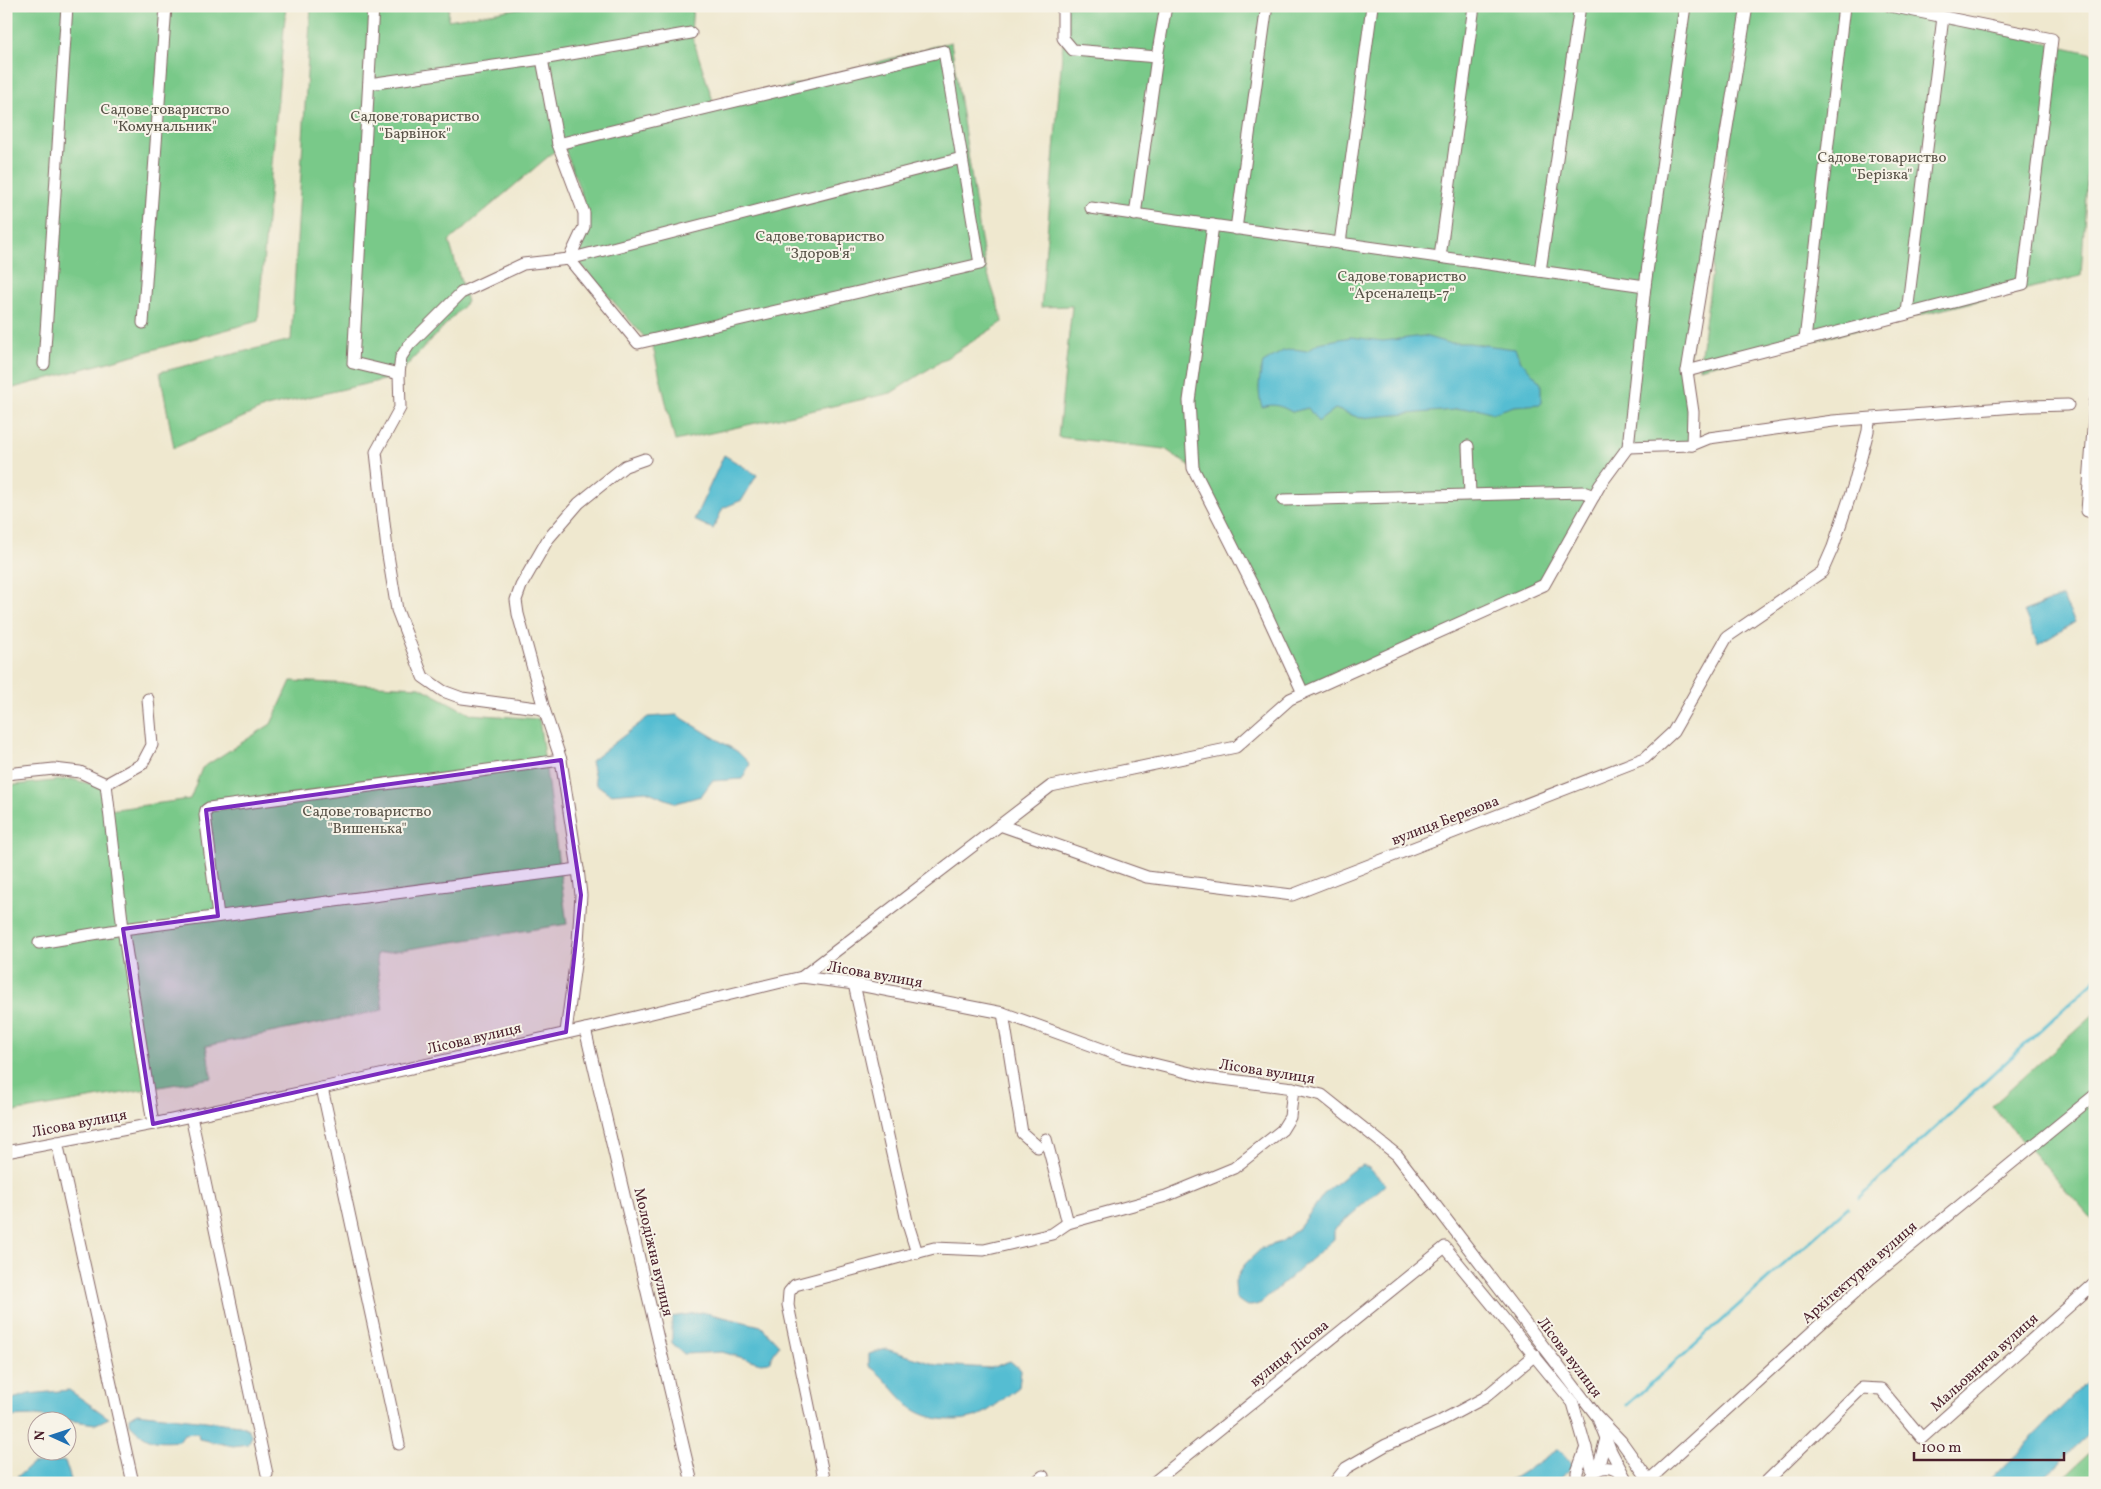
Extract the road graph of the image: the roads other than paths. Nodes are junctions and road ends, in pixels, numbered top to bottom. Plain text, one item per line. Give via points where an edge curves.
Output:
1 (67, 6) edge
2 (166, 6) edge
3 (372, 6) edge
4 (1063, 6) edge
5 (1166, 6) edge
6 (1372, 6) edge
7 (1474, 6) edge
8 (1580, 6) edge
9 (1684, 6) edge
10 (1747, 6) edge
11 (1844, 6) edge
12 (1890, 6) edge
13 (1266, 12) dead end
14 (1943, 17) junction
15 (691, 33) dead end
16 (1157, 57) junction
17 (542, 59) junction
18 (369, 84) junction
19 (558, 144) junction
20 (962, 158) junction
21 (1091, 208) dead end
22 (1135, 214) junction
23 (1213, 226) junction
24 (1236, 229) junction
25 (1340, 243) junction
26 (1440, 257) junction
27 (569, 259) junction
28 (1540, 271) junction
29 (1645, 286) junction
30 (1907, 313) junction
31 (143, 323) dead end
32 (1805, 340) junction
33 (44, 364) dead end
34 (1686, 371) junction
35 (399, 374) junction
36 (2095, 402) edge
37 (2068, 405) dead end
38 (1869, 419) junction
39 (2094, 425) edge
40 (1692, 445) junction
41 (1468, 446) dead end
42 (1628, 446) junction
43 (645, 459) dead end
44 (1470, 494) junction
45 (1594, 496) junction
46 (1283, 500) dead end
47 (2095, 510) edge
48 (1303, 693) junction
49 (148, 699) dead end
50 (544, 709) junction
51 (561, 760) junction
52 (6, 774) edge
53 (106, 784) junction
54 (1000, 826) junction
55 (578, 869) junction
56 (218, 916) junction
57 (123, 929) junction
58 (39, 943) dead end
59 (802, 977) junction
60 (854, 984) junction
61 (1003, 1013) junction
62 (585, 1029) junction
63 (566, 1032) junction
64 (322, 1088) junction
65 (1293, 1088) junction
66 (2095, 1095) edge
67 (190, 1116) junction
68 (152, 1124) junction
69 (57, 1142) junction
70 (6, 1152) edge
71 (1068, 1223) junction
72 (917, 1253) junction
73 (2095, 1283) edge
74 (1535, 1355) junction
75 (1596, 1415) junction
76 (1606, 1438) junction
77 (399, 1444) dead end
78 (1586, 1447) junction
79 (267, 1474) dead end
80 (1593, 1475) edge
81 (1626, 1481) edge
82 (1650, 1481) edge
83 (133, 1483) edge
84 (692, 1483) edge
85 (825, 1483) edge
86 (1152, 1483) edge
87 (1334, 1483) edge
88 (1577, 1483) edge
89 (1765, 1483) edge

1 - 33 street
2 - 31 street
3 - 18 street
4 - 16 street via 1063,38 1073,50
5 - 16 street
6 - 25 street
7 - 26 street
8 - 28 street
9 - 29 street
10 - 34 street
11 - 32 street
12 - 14 street
13 - 24 street
14 - 30 street
14 - 30 street via 2052,39 2023,284
15 - 17 street
16 - 22 street
17 - 18 street
17 - 19 street
18 - 35 street via 353,362
19 - 20 street via 944,51
19 - 27 street via 584,213 584,227
20 - 27 street
20 - 27 street via 980,264 638,343
21 - 22 street
22 - 23 street
23 - 24 street
23 - 48 street via 1189,401 1193,468
24 - 25 street
25 - 26 street
26 - 28 street
27 - 35 street via 523,264 461,293 409,345 401,357
28 - 29 street
29 - 42 street
30 - 32 street
32 - 34 street
34 - 40 street via 1693,412
35 - 50 street via 400,408 376,452 397,610 422,677 443,691 462,698
36 - 39 street
37 - 38 street
38 - 40 street via 1708,438
38 - 54 street, вулиця Березова via 1854,484 1822,572 1727,637 1673,732 1646,758 1292,895 1147,877
39 - 47 street via 2087,511
40 - 42 street
41 - 44 street
42 - 45 street
43 - 50 street via 624,466 579,503 548,539 520,586 516,600 518,614
44 - 45 street via 1583,492
44 - 46 street
45 - 48 street via 1544,586
48 - 54 street via 1290,698 1236,747 1051,786
49 - 53 street via 152,745 142,764
50 - 51 street
51 - 55 street
51 - 56 street via 209,808 205,815
52 - 53 street via 54,768 80,772
53 - 57 street
54 - 59 street
55 - 56 street
55 - 63 street via 581,895 578,942
56 - 57 street
57 - 58 street
57 - 68 street
59 - 60 street, Лісова вулиця
59 - 62 street, Лісова вулиця
60 - 61 street, Лісова вулиця
60 - 72 street
61 - 65 street, Лісова вулиця via 1121,1056 1207,1077
61 - 71 street via 1022,1134 1042,1143
62 - 63 street, Лісова вулиця
62 - 84 street, Молодіжна вулиця
63 - 64 street, Лісова вулиця
64 - 67 street, Лісова вулиця
64 - 77 street
65 - 71 street via 1290,1117 1282,1130 1234,1168 1166,1196
65 - 75 street, Лісова вулиця via 1322,1095 1397,1155
66 - 82 street, Архітектурна вулиця via 1870,1279
67 - 68 street, Лісова вулиця
67 - 79 street
68 - 69 street, Лісова вулиця
69 - 70 street, Лісова вулиця
69 - 83 street
71 - 72 street via 1052,1234 984,1250 934,1248
72 - 85 street via 795,1285 788,1292
73 - 89 street, Мальовнича вулиця via 1922,1438 1881,1389 1862,1388
74 - 78 street via 1573,1403
74 - 86 street, вулиця Лісова via 1445,1247
74 - 87 street via 1484,1398 1386,1445 1346,1468
75 - 76 street
75 - 82 street via 1621,1441
76 - 80 street
76 - 81 street
78 - 80 street
78 - 88 street via 1577,1472
80 - 81 street via 1610,1467

